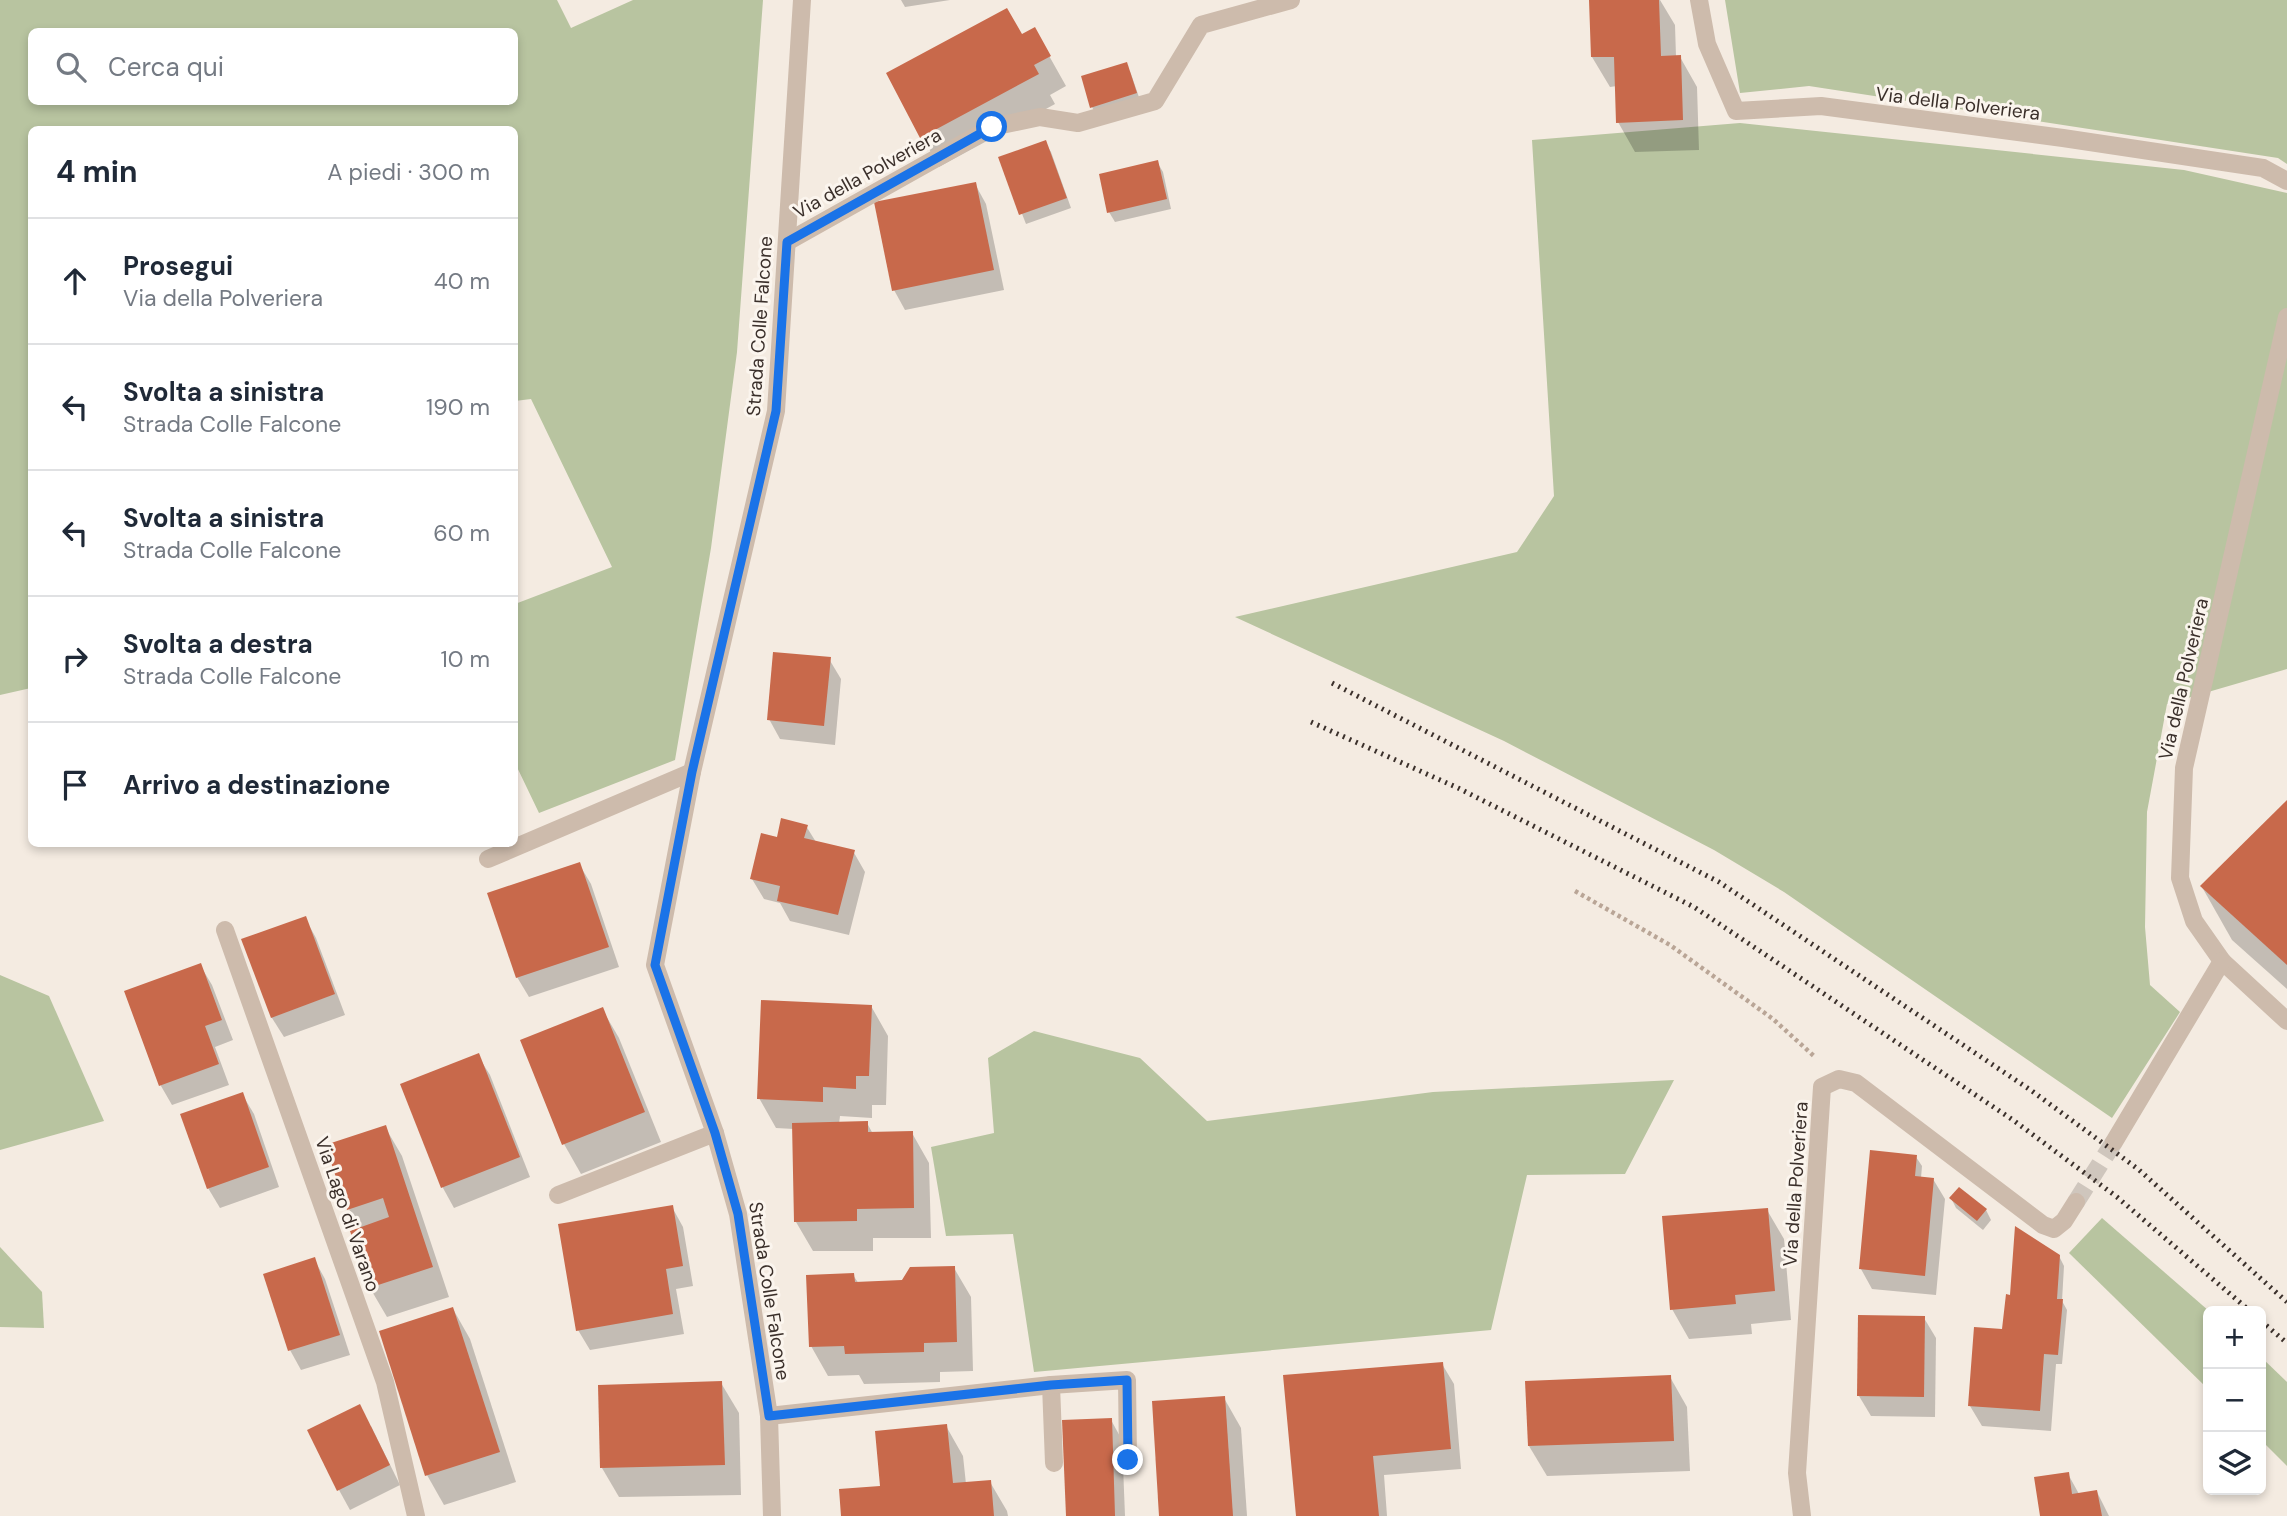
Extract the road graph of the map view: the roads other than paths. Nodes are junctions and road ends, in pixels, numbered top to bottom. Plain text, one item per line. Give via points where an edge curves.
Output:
1 (802, 0) edge
2 (1291, 0) edge
3 (1699, 0) edge
4 (2287, 181) edge
5 (787, 242) junction
6 (2287, 317) edge
7 (692, 772) junction
8 (518, 846) edge
9 (516, 847) edge
10 (488, 859) dead end
11 (225, 929) dead end
12 (2222, 961) junction
13 (2287, 1021) edge
14 (715, 1133) junction
15 (2113, 1142) tunnel mouth
16 (558, 1195) dead end
17 (2077, 1202) tunnel mouth
18 (1051, 1385) junction
19 (769, 1416) junction
20 (1128, 1460) dead end
21 (1054, 1463) dead end
22 (416, 1516) edge
23 (772, 1516) edge
24 (1802, 1516) edge

1 - 5 street, Strada Colle Falcone
2 - 5 street, Via della Polveriera via 1201,25 1155,101 1079,122 1040,117 992,127
3 - 4 street, Via della Polveriera via 1707,44 1736,111 1821,106 2263,168
5 - 7 street, Strada Colle Falcone via 776,411
6 - 12 street, Via della Polveriera via 2184,768 2180,878 2194,921
7 - 8 street
7 - 14 street, Strada Colle Falcone via 655,965
9 - 10 street
11 - 22 street, Via Lago di Varano via 385,1382
12 - 13 street, Via della Polveriera
12 - 15 street
14 - 16 street
14 - 19 street, Strada Colle Falcone via 738,1214
17 - 24 street, Via della Polveriera via 2054,1229 2043,1225 1856,1083 1839,1079 1822,1087 1797,1473
18 - 19 street
18 - 20 street via 1127,1380
18 - 21 street
19 - 23 street, Strada Colle Falcone

